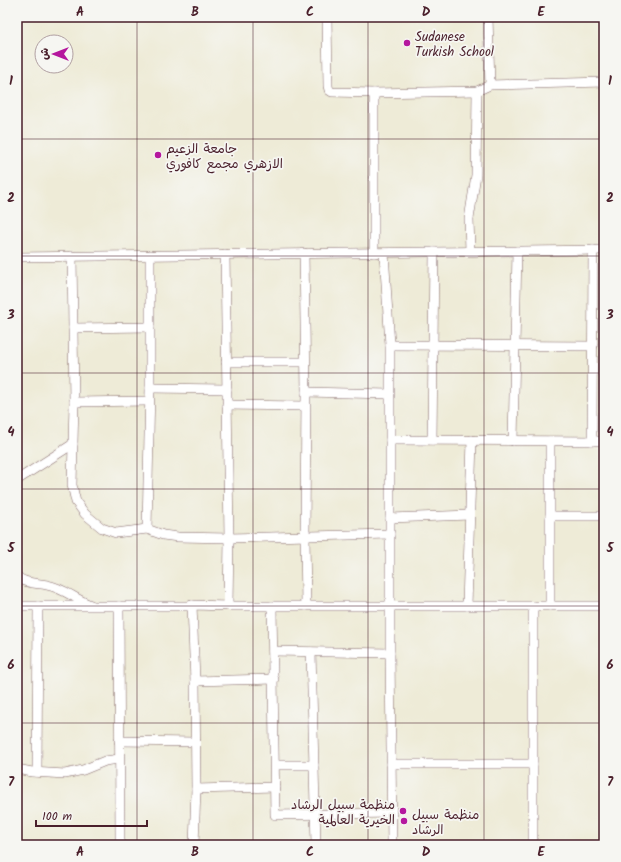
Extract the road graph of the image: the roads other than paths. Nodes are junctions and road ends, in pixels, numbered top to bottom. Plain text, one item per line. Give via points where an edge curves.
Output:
1 (327, 17) edge
2 (488, 17) edge
3 (604, 82) edge
4 (490, 85) junction
5 (477, 91) junction
6 (374, 93) junction
7 (593, 250) junction
8 (604, 250) edge
9 (517, 251) junction
10 (384, 252) junction
11 (434, 252) junction
12 (470, 252) junction
13 (374, 253) junction
14 (225, 254) junction
15 (304, 254) junction
16 (150, 255) junction
17 (72, 256) junction
18 (17, 257) edge
19 (73, 328) junction
20 (150, 328) junction
21 (390, 346) junction
22 (433, 346) junction
23 (515, 346) junction
24 (593, 346) junction
25 (226, 362) junction
26 (305, 362) junction
27 (150, 388) junction
28 (227, 389) junction
29 (306, 392) junction
30 (390, 394) junction
31 (149, 401) junction
32 (74, 402) junction
33 (227, 405) junction
34 (305, 406) junction
35 (390, 440) junction
36 (432, 440) junction
37 (472, 440) junction
38 (513, 441) junction
39 (550, 441) junction
40 (592, 441) junction
41 (604, 441) edge
42 (73, 444) junction
43 (17, 480) edge
44 (470, 515) junction
45 (550, 516) junction
46 (604, 516) edge
47 (390, 518) junction
48 (147, 529) junction
49 (390, 534) junction
50 (305, 536) junction
51 (229, 538) junction
52 (17, 576) edge
53 (192, 605) junction
54 (17, 606) edge
55 (38, 606) junction
56 (94, 606) junction
57 (119, 606) junction
58 (228, 606) junction
59 (272, 606) junction
60 (306, 606) junction
61 (391, 606) junction
62 (467, 606) junction
63 (533, 606) junction
64 (550, 606) junction
65 (604, 606) edge
66 (273, 652) junction
67 (311, 652) junction
68 (390, 653) junction
69 (274, 679) junction
70 (195, 681) junction
71 (119, 741) junction
72 (196, 742) junction
73 (119, 759) junction
74 (275, 764) junction
75 (391, 764) junction
76 (533, 764) junction
77 (314, 765) junction
78 (17, 769) edge
79 (37, 772) junction
80 (275, 787) junction
81 (196, 789) junction
82 (392, 813) junction
83 (316, 814) junction
84 (192, 844) edge
85 (122, 845) edge
86 (316, 845) edge
87 (392, 845) edge
88 (533, 845) edge

1 - 6 street via 329,90
2 - 4 street
3 - 4 street
4 - 5 street
5 - 6 street
5 - 12 street via 476,175 469,219
6 - 13 street
7 - 8 street
7 - 9 street
7 - 24 street
9 - 12 street
9 - 23 street
10 - 11 street
10 - 13 street
10 - 21 street
11 - 12 street
11 - 22 street
13 - 15 street
14 - 15 street
14 - 16 street
14 - 25 street
15 - 26 street
16 - 17 street
16 - 20 street
17 - 18 street
17 - 19 street
19 - 20 street
19 - 32 street
20 - 27 street
21 - 22 street
21 - 30 street
22 - 23 street
22 - 36 street
23 - 24 street
23 - 38 street
24 - 40 street
25 - 26 street
25 - 28 street
26 - 29 street
27 - 28 street
27 - 31 street
28 - 33 street
29 - 30 street
29 - 34 street
30 - 35 street
31 - 32 street
31 - 48 street
32 - 42 street
33 - 34 street
33 - 51 street
34 - 50 street
35 - 36 street
35 - 47 street
36 - 37 street
37 - 38 street
37 - 44 street
38 - 39 street
39 - 40 street
39 - 45 street
40 - 41 street
42 - 43 street
42 - 48 street via 72,486 76,502 85,514 102,528 116,533
44 - 47 street
44 - 62 street
45 - 46 street
45 - 64 street
47 - 49 street
48 - 51 street via 178,537
49 - 50 street
49 - 61 street
50 - 51 street
50 - 60 street
51 - 58 street
52 - 56 street via 24,581 70,593
53 - 57 street
53 - 58 street
53 - 70 street
54 - 55 street
55 - 56 street
55 - 79 street
56 - 57 street
57 - 71 street
58 - 59 street
59 - 60 street
59 - 66 street
60 - 61 street
61 - 62 street
61 - 68 street
62 - 63 street
63 - 64 street
63 - 76 street
64 - 65 street
66 - 67 street
66 - 69 street
67 - 68 street
67 - 77 street
68 - 75 street
69 - 70 street
69 - 74 street
70 - 72 street
71 - 72 street
71 - 73 street
72 - 81 street
73 - 79 street via 65,774
73 - 85 street
74 - 77 street
74 - 80 street
75 - 76 street
75 - 82 street
76 - 88 street
77 - 83 street
78 - 79 street
80 - 81 street
80 - 83 street via 275,815
81 - 84 street
82 - 83 street
82 - 87 street
83 - 86 street

